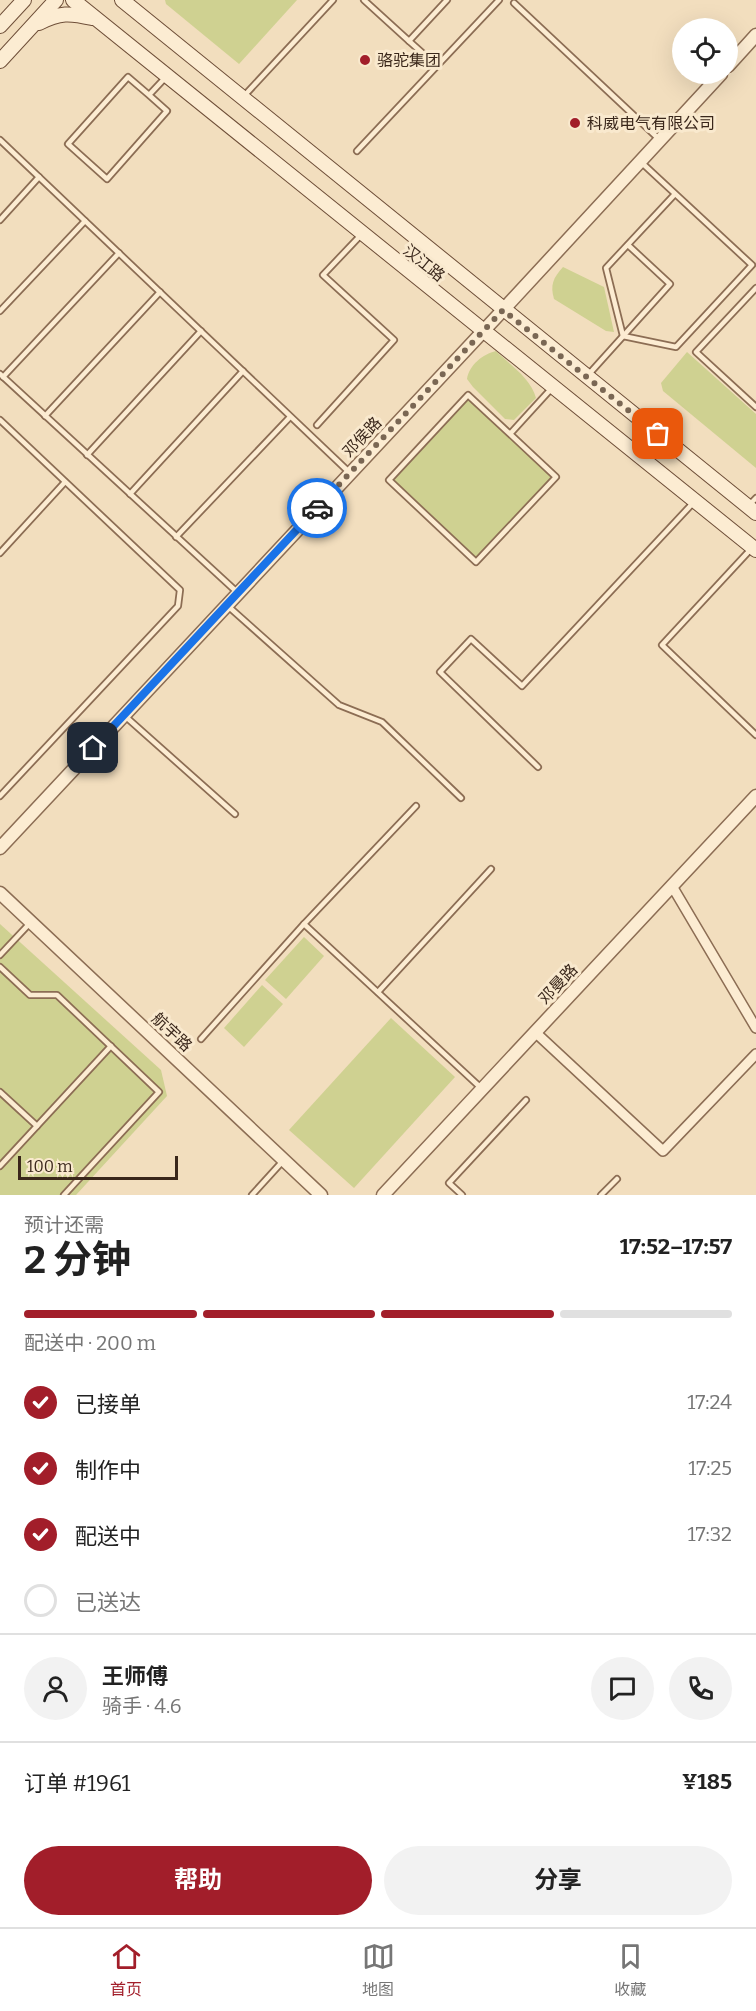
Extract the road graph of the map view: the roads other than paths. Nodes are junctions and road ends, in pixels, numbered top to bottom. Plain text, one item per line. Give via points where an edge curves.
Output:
1 (24, 0) edge
2 (56, 0) edge
3 (73, 0) edge
4 (122, 0) edge
5 (333, 0) edge
6 (364, 0) edge
7 (447, 0) edge
8 (499, 0) edge
9 (514, 3) dead end
10 (13, 7) edge
11 (96, 19) junction
12 (0, 26) edge
13 (32, 27) junction
14 (756, 35) edge
15 (410, 41) junction
16 (738, 55) edge
17 (0, 62) edge
18 (437, 66) junction
19 (166, 76) junction
20 (712, 84) edge
21 (149, 95) junction
22 (243, 98) junction
23 (0, 140) edge
24 (660, 140) junction
25 (357, 151) dead end
26 (640, 161) junction
27 (39, 177) junction
28 (675, 194) junction
29 (0, 220) edge
30 (85, 221) junction
31 (362, 234) junction
32 (628, 245) junction
33 (119, 253) junction
34 (756, 288) edge
35 (160, 292) junction
36 (503, 310) junction
37 (0, 311) edge
38 (201, 331) junction
39 (483, 331) junction
40 (623, 336) junction
41 (243, 371) junction
42 (2, 376) edge
43 (586, 377) junction
44 (553, 387) junction
45 (756, 406) edge
46 (45, 416) junction
47 (290, 417) junction
48 (0, 420) edge
49 (316, 425) dead end
50 (510, 434) junction
51 (87, 454) junction
52 (350, 473) junction
53 (65, 482) junction
54 (130, 494) junction
55 (695, 501) junction
56 (753, 506) edge
57 (176, 537) junction
58 (754, 548) edge
59 (0, 553) edge
60 (238, 593) junction
61 (227, 605) junction
62 (124, 715) junction
63 (756, 735) edge
64 (538, 766) dead end
65 (0, 796) edge
66 (756, 796) edge
67 (461, 798) dead end
68 (416, 806) dead end
69 (235, 814) dead end
70 (0, 848) edge
71 (491, 869) dead end
72 (672, 886) junction
73 (0, 893) edge
74 (31, 922) junction
75 (304, 924) junction
76 (0, 955) edge
77 (0, 967) edge
78 (378, 992) junction
79 (756, 1028) edge
80 (536, 1032) junction
81 (201, 1039) dead end
82 (111, 1046) junction
83 (756, 1053) edge
84 (482, 1089) junction
85 (0, 1092) edge
86 (526, 1100) dead end
87 (37, 1126) junction
88 (284, 1160) junction
89 (0, 1166) edge
90 (617, 1179) dead end
91 (64, 1195) edge
92 (252, 1195) edge
93 (321, 1195) edge
94 (384, 1195) edge
95 (462, 1195) edge
96 (601, 1195) edge

1 - 10 main road
2 - 13 main road
3 - 11 main road, 汉江路
4 - 22 main road, 汉江路
5 - 22 lane
6 - 15 lane
7 - 15 lane
8 - 18 lane
9 - 24 lane
10 - 12 main road
11 - 13 main road via 72,13 55,15
11 - 19 main road, 汉江路
13 - 17 main road
14 - 16 street
15 - 18 lane
18 - 25 lane
19 - 21 lane
19 - 31 main road, 汉江路
20 - 24 street, 邓侯路
21 - 21 lane via 167,111 107,178 68,144 128,77
22 - 36 main road, 汉江路
23 - 27 lane
24 - 26 street, 邓侯路
26 - 28 lane
26 - 36 street, 邓侯路
27 - 29 lane
27 - 30 lane
28 - 32 lane
28 - 40 lane via 752,265 676,347
30 - 33 lane
30 - 37 lane
31 - 39 main road, 汉江路
31 - 49 lane via 323,275 394,340
32 - 40 lane via 606,268
32 - 40 lane via 669,284
33 - 35 lane
33 - 42 lane
34 - 45 lane via 696,352
35 - 38 lane
35 - 46 lane
36 - 39 street, 邓侯路
36 - 43 main road, 汉江路
38 - 41 lane
38 - 51 lane
39 - 44 main road, 汉江路
39 - 52 street, 邓侯路
40 - 43 lane
41 - 47 lane
41 - 54 lane
42 - 46 lane
43 - 56 main road, 汉江路
44 - 50 lane
44 - 55 main road, 汉江路
46 - 51 lane
47 - 52 lane
47 - 57 lane
48 - 53 lane
50 - 50 lane via 468,395 388,480 476,562 556,477
51 - 54 lane
52 - 60 street, 邓侯路
53 - 59 lane
53 - 65 lane via 180,590 178,606
54 - 57 lane
55 - 58 main road, 汉江路
55 - 64 lane via 522,686 471,639 440,672
57 - 60 lane
58 - 63 lane via 662,645
60 - 61 street, 邓侯路
61 - 62 street, 邓侯路
61 - 67 lane via 339,705 382,722
62 - 69 lane
62 - 70 street, 邓侯路
66 - 72 street, 邓曼路
68 - 75 lane
71 - 78 lane
72 - 79 street
72 - 80 street, 邓曼路
73 - 74 street, 航宇路
74 - 76 lane
74 - 88 street, 航宇路
75 - 78 lane
75 - 81 lane
77 - 82 lane via 30,995 57,995
78 - 84 lane
80 - 83 street via 663,1151
80 - 84 street, 邓曼路
82 - 87 lane
82 - 91 lane via 159,1092
84 - 94 street, 邓曼路
85 - 87 lane
86 - 95 lane via 449,1183
87 - 89 lane
88 - 92 lane
88 - 93 street, 航宇路
90 - 96 lane

